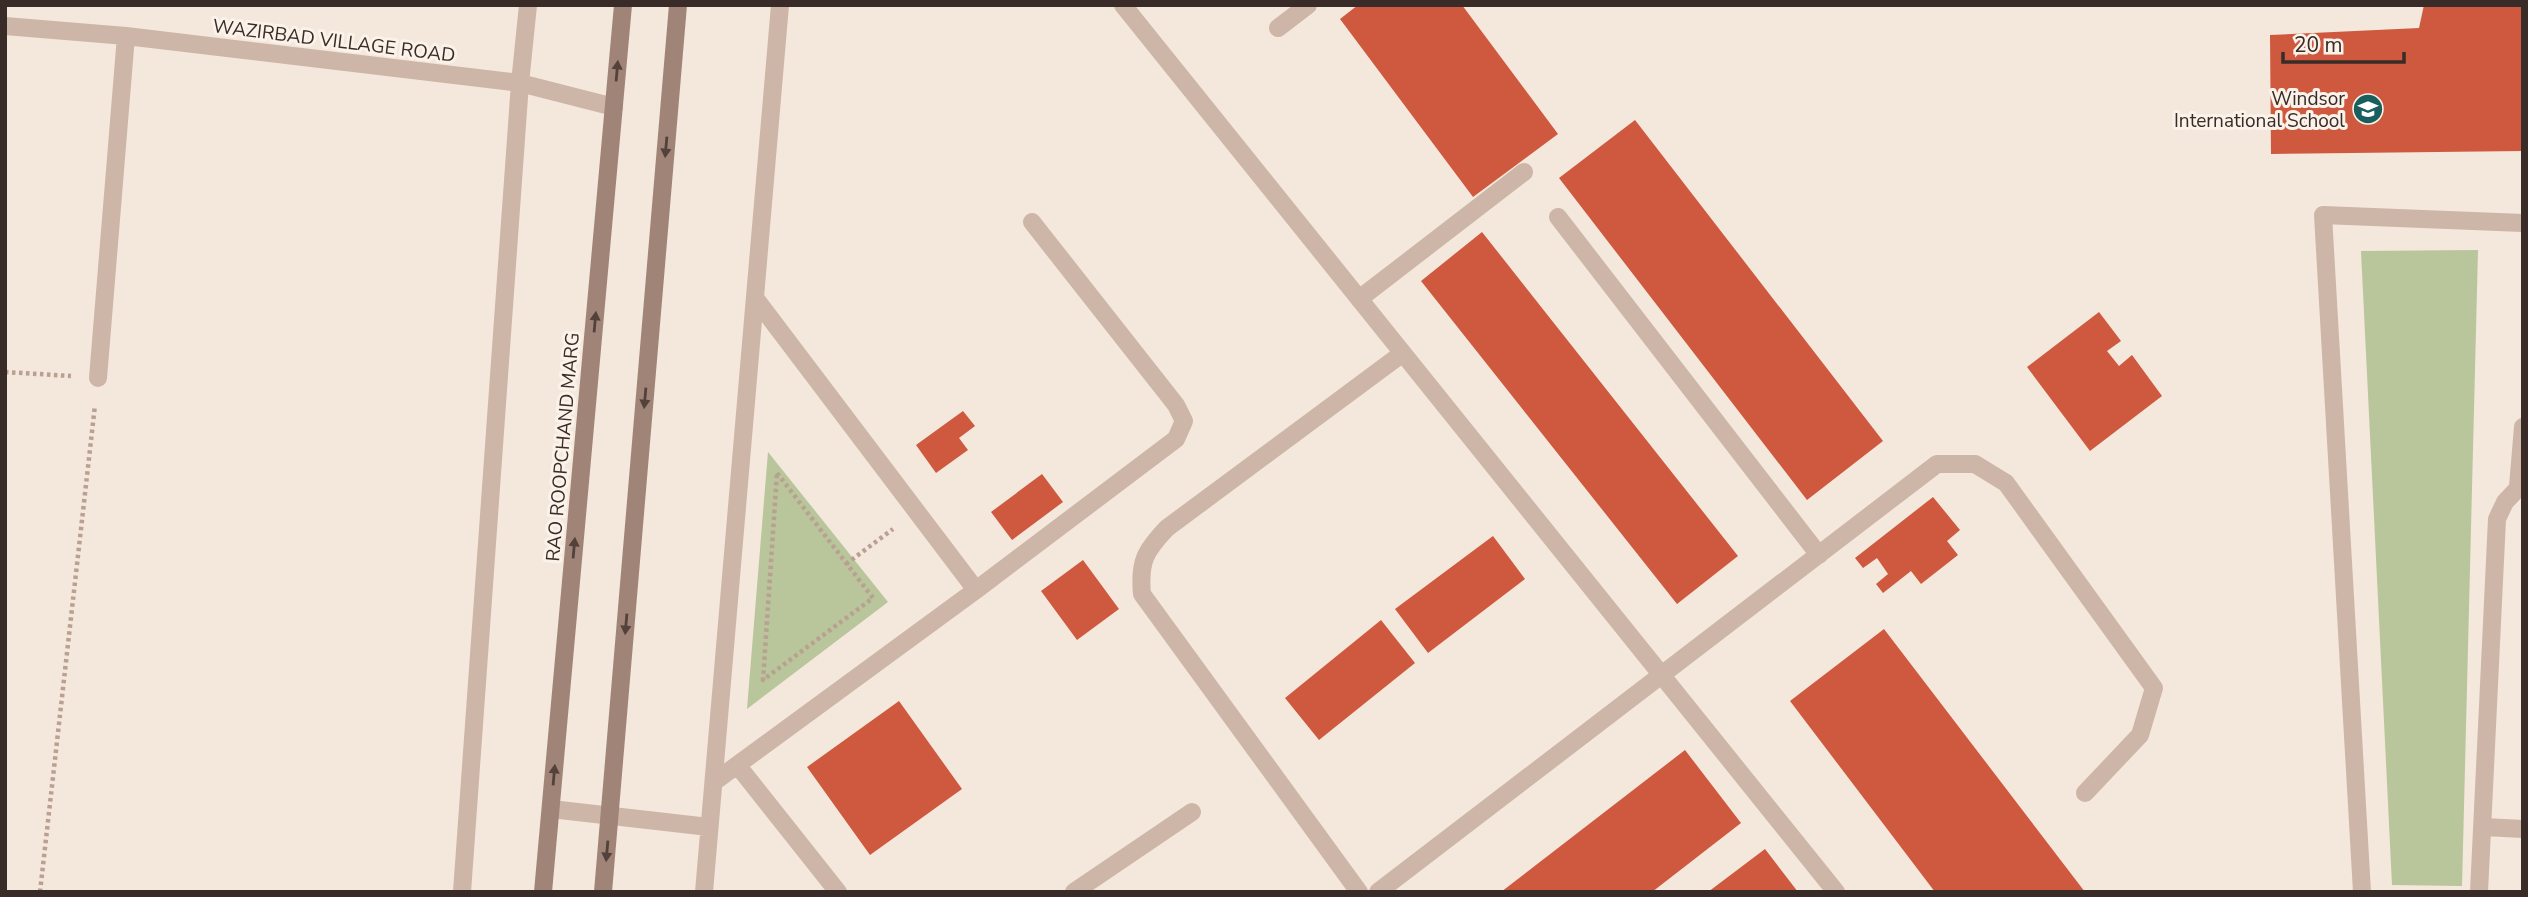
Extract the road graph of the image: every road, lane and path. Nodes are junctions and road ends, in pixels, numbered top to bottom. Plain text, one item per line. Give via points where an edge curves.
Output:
1 (528, 5) edge
2 (623, 5) edge
3 (678, 5) edge
4 (780, 5) edge
5 (1124, 5) edge
6 (1308, 5) edge
7 (5, 26) edge
8 (1278, 28) dead end
9 (126, 36) junction
10 (520, 83) junction
11 (614, 107) junction
12 (1524, 172) dead end
13 (1558, 218) dead end
14 (1032, 222) dead end
15 (2523, 223) edge
16 (755, 298) junction
17 (1359, 299) junction
18 (1403, 352) junction
19 (5, 372) edge
20 (98, 378) junction
21 (2523, 426) edge
22 (2521, 484) edge
23 (917, 511) junction
24 (1818, 555) junction
25 (846, 564) junction
26 (976, 590) junction
27 (1662, 675) junction
28 (738, 766) junction
29 (713, 782) junction
30 (2085, 793) dead end
31 (551, 810) junction
32 (1192, 812) dead end
33 (610, 817) junction
34 (709, 827) junction
35 (2484, 827) junction
36 (2523, 829) edge
37 (40, 892) edge
38 (462, 892) edge
39 (543, 892) edge
40 (603, 892) edge
41 (704, 892) edge
42 (838, 892) edge
43 (1074, 892) edge
44 (1359, 892) edge
45 (1378, 892) edge
46 (1836, 892) edge
47 (2362, 892) edge
48 (2479, 892) edge

1 - 10 street
11 -> 2 main road, RAO ROOPCHAND MARG
3 -> 33 main road
4 - 16 street
5 - 17 street
6 - 8 street
7 - 9 street, WAZIRBAD VILLAGE ROAD
9 - 10 street, WAZIRBAD VILLAGE ROAD
9 - 20 street
10 - 11 street, WAZIRBAD VILLAGE ROAD
10 - 38 street
31 -> 11 main road, RAO ROOPCHAND MARG
12 - 17 street
13 - 24 street
14 - 26 street via 1184,421 1176,439
15 - 47 street via 2323,215
16 - 23 street
16 - 29 street
17 - 18 street
18 - 27 street
18 - 44 street via 1167,528 1148,548 1140,572 1142,594
19 - 20 path
20 - 37 path
21 - 22 street
22 - 35 street via 2497,519
23 - 25 path
23 - 26 street
24 - 27 street
24 - 30 street via 1937,464 1975,464 2006,483 2154,688 2140,735
25 - 25 path via 873,598 763,680 778,473
26 - 28 street
27 - 45 street
27 - 46 street
28 - 29 street
28 - 42 street
29 - 34 street
31 - 33 street
31 - 39 main road, RAO ROOPCHAND MARG
32 - 43 street
33 - 34 street
33 -> 40 main road
34 - 41 street
35 - 36 street
35 - 48 street

